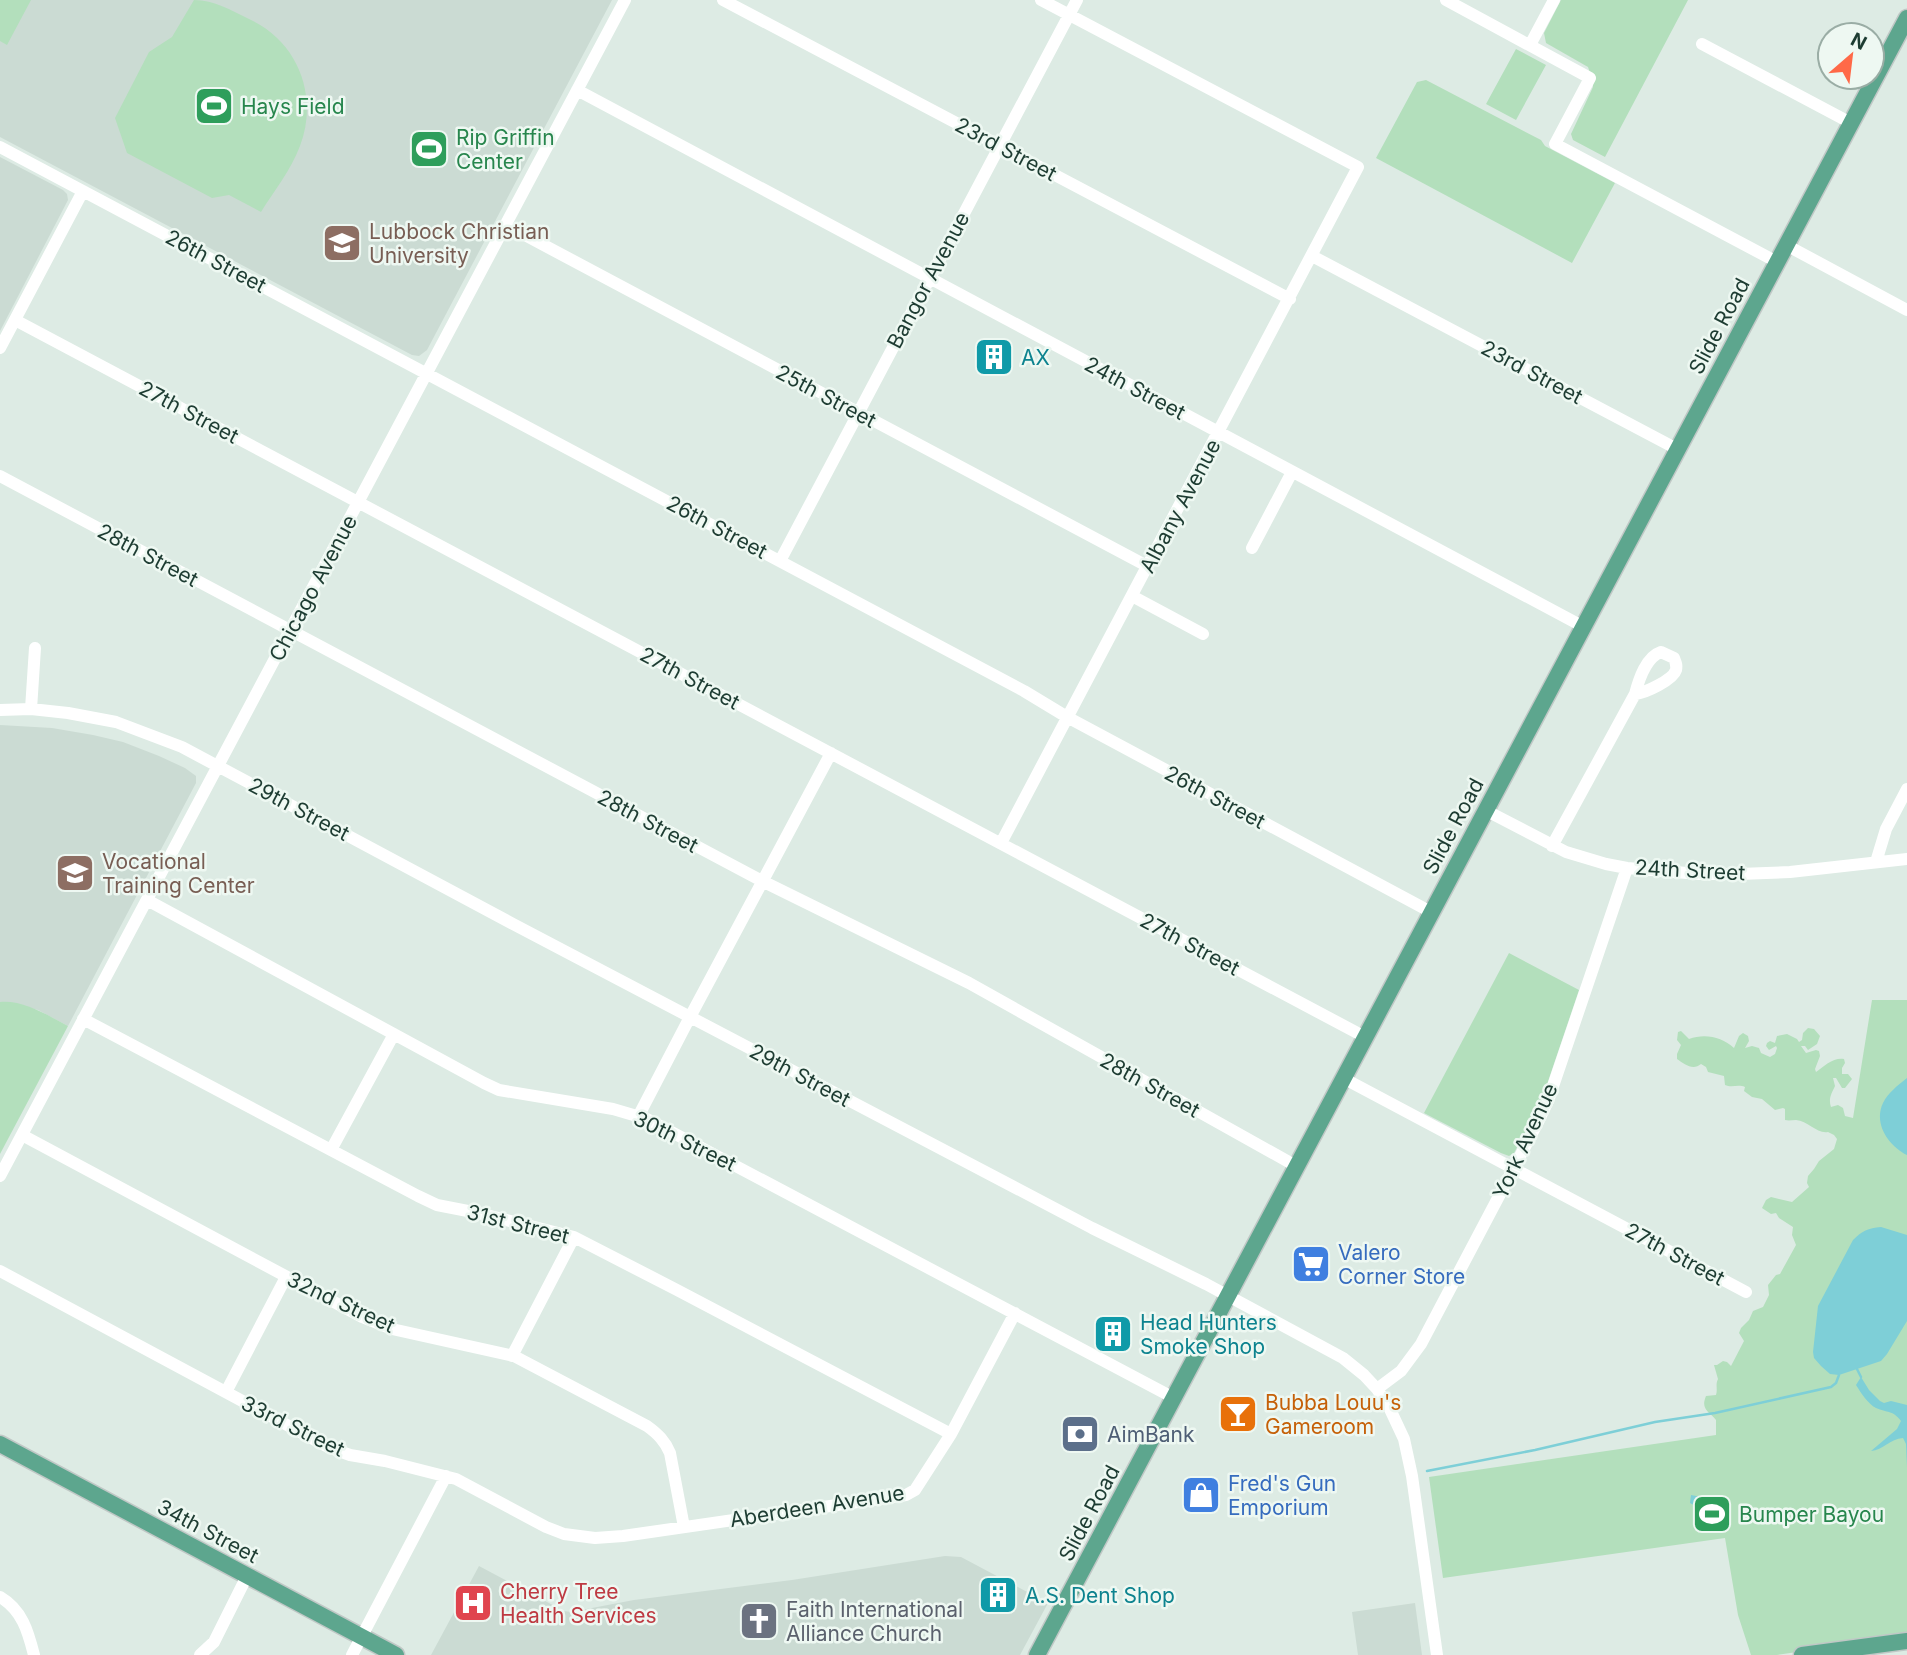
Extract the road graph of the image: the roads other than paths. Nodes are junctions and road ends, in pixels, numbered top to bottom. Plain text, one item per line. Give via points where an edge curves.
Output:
1 (625, 0) edge
2 (723, 0) edge
3 (1041, 0) edge
4 (1077, 0) edge
5 (1446, 0) edge
6 (1554, 0) edge
7 (1069, 15) junction
8 (1907, 18) edge
9 (1702, 44) dead end
10 (1530, 45) junction
11 (577, 90) junction
12 (1851, 123) junction
13 (1000, 146) junction
14 (0, 147) edge
15 (83, 191) junction
16 (506, 225) junction
17 (1786, 245) junction
18 (1312, 256) junction
19 (1777, 262) junction
20 (929, 278) junction
21 (1290, 299) junction
22 (1907, 310) edge
23 (15, 320) junction
24 (0, 348) edge
25 (427, 373) junction
26 (858, 413) junction
27 (1218, 433) junction
28 (1676, 449) junction
29 (1292, 472) junction
30 (0, 476) edge
31 (359, 502) junction
32 (1252, 548) dead end
33 (780, 561) junction
34 (1147, 566) junction
35 (1132, 596) junction
36 (1582, 626) junction
37 (290, 631) junction
38 (1203, 634) dead end
39 (36, 648) dead end
40 (1635, 694) dead end
41 (31, 709) junction
42 (0, 710) edge
43 (1067, 717) junction
44 (831, 753) junction
45 (218, 766) junction
46 (1907, 789) edge
47 (1485, 810) junction
48 (1000, 843) junction
49 (1552, 846) junction
50 (1907, 859) edge
51 (1876, 862) junction
52 (1627, 868) junction
53 (762, 881) junction
54 (147, 900) junction
55 (1431, 912) junction
56 (690, 1017) junction
57 (83, 1019) junction
58 (394, 1034) junction
59 (1365, 1037) junction
60 (1343, 1078) junction
61 (639, 1115) junction
62 (22, 1135) junction
63 (331, 1150) junction
64 (1296, 1166) junction
65 (1515, 1168) junction
66 (0, 1176) edge
67 (574, 1237) junction
68 (0, 1271) edge
69 (286, 1277) junction
70 (1746, 1292) dead end
71 (1228, 1296) junction
72 (1015, 1313) junction
73 (512, 1356) junction
74 (1377, 1389) junction
75 (226, 1392) junction
76 (1174, 1398) junction
77 (951, 1434) junction
78 (0, 1444) edge
79 (446, 1476) junction
80 (684, 1527) junction
81 (247, 1576) junction
82 (0, 1597) edge
83 (362, 1637) junction
84 (1907, 1641) edge
85 (1043, 1651) edge
86 (34, 1655) edge
87 (200, 1655) edge
88 (352, 1655) edge
89 (396, 1655) edge
90 (1437, 1655) edge
91 (1802, 1655) edge

1 - 11 street, Chicago Avenue
2 - 13 street, 23rd Street
3 - 7 street
4 - 7 street, Bangor Avenue
5 - 10 street
6 - 10 street
7 - 13 street, Bangor Avenue
7 - 18 street, Albany Avenue via 1358,167
8 - 12 main road, Slide Road
9 - 12 street
10 - 19 street via 1590,78 1555,144
11 - 16 street, Chicago Avenue
11 - 20 street, 24th Street
12 - 17 main road, Slide Road
13 - 20 street, Bangor Avenue
13 - 21 street, 23rd Street
14 - 15 street, 26th Street
15 - 23 street
15 - 25 street, 26th Street
16 - 25 street, Chicago Avenue
16 - 26 street, 25th Street
17 - 19 main road, Slide Road
17 - 22 street
18 - 21 street, Albany Avenue
18 - 28 street, 23rd Street
19 - 28 main road, Slide Road
20 - 26 street, Bangor Avenue
20 - 27 street, 24th Street
21 - 27 street, Albany Avenue
23 - 24 street
23 - 31 street, 27th Street
25 - 31 street, Chicago Avenue
25 - 33 street, 26th Street
26 - 33 street, Bangor Avenue
26 - 34 street, 25th Street
27 - 29 street, 24th Street
27 - 34 street, Albany Avenue
28 - 36 main road, Slide Road
29 - 32 street
29 - 36 street, 24th Street
30 - 37 street, 28th Street
31 - 37 street, Chicago Avenue
31 - 44 street, 27th Street
33 - 43 street, 26th Street
34 - 35 street, Albany Avenue
35 - 38 street
35 - 43 street, Albany Avenue
36 - 47 main road, Slide Road
37 - 45 street, Chicago Avenue
37 - 53 street, 28th Street
39 - 41 street
40 - 49 street
41 - 42 street, 29th Street
41 - 45 street, 29th Street via 116,722
43 - 48 street, Albany Avenue
43 - 55 street, 26th Street
44 - 48 street, 27th Street
44 - 53 street
45 - 54 street, Chicago Avenue
45 - 56 street, 29th Street
46 - 51 street via 1886,829
47 - 49 street, 24th Street
47 - 55 main road, Slide Road
48 - 59 street, 27th Street
49 - 52 street, 24th Street
50 - 51 street, 24th Street
51 - 52 street, 24th Street via 1739,874
52 - 65 street, York Avenue via 1548,1101
53 - 56 street
53 - 64 street, 28th Street via 969,983
54 - 57 street, Chicago Avenue
54 - 58 street, 30th Street
55 - 59 main road, Slide Road
56 - 61 street
56 - 71 street, 29th Street
57 - 62 street, Chicago Avenue
57 - 63 street, 31st Street
58 - 61 street, 30th Street via 499,1090
58 - 63 street
59 - 60 main road, Slide Road
60 - 64 main road, Slide Road
60 - 65 street, 27th Street
61 - 72 street, 30th Street
62 - 66 street, Chicago Avenue
62 - 69 street, 32nd Street
63 - 67 street, 31st Street via 438,1205
64 - 71 main road, Slide Road
65 - 70 street, 27th Street
65 - 74 street, York Avenue via 1421,1343 1401,1371
67 - 73 street
67 - 77 street, 31st Street
68 - 75 street, 33rd Street
69 - 73 street, 32nd Street via 392,1329
69 - 75 street
71 - 74 street, 29th Street via 1329,1348
71 - 76 main road, Slide Road
72 - 76 street, 30th Street
72 - 77 street, Aberdeen Avenue
73 - 80 street, 32nd Street via 659,1434 670,1453
74 - 90 street, 29th Street via 1398,1424 1409,1456
75 - 79 street, 33rd Street via 328,1447
76 - 85 main road, Slide Road
77 - 80 street, Aberdeen Avenue via 915,1490 906,1495
78 - 81 main road, 34th Street
79 - 80 street, 33rd Street via 564,1534 595,1538
79 - 83 street
81 - 83 main road, 34th Street
81 - 87 street via 214,1642
82 - 86 street via 21,1616
83 - 88 street
83 - 89 main road, 34th Street
84 - 91 main road

